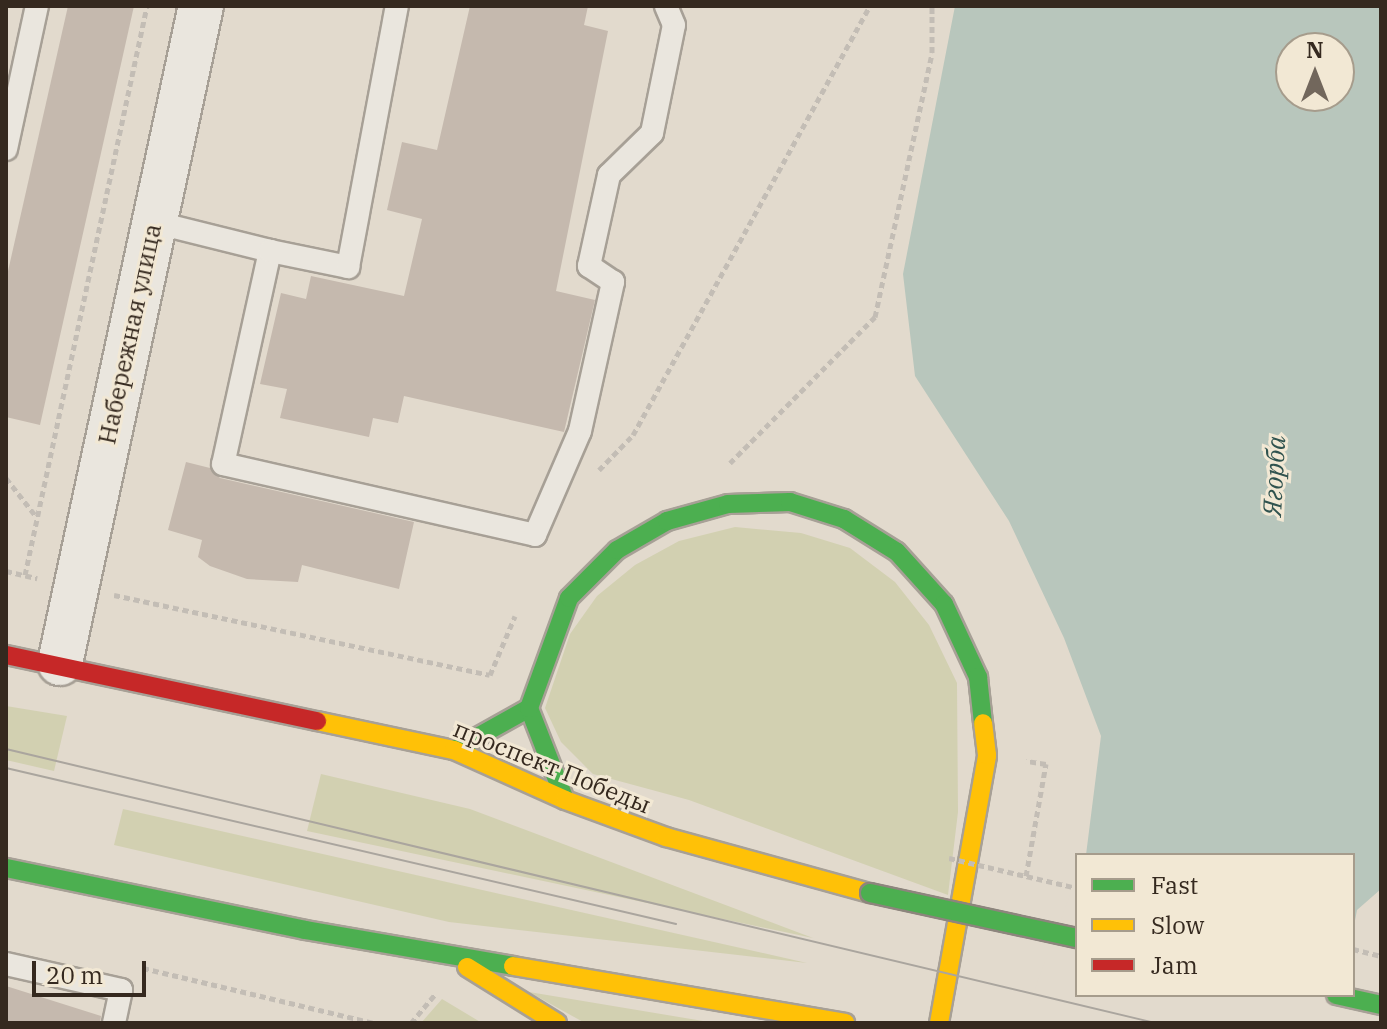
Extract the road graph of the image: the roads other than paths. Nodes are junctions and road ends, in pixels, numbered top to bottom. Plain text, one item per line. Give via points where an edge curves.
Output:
1 (37, 6) edge
2 (201, 6) edge
3 (397, 6) edge
4 (666, 6) edge
5 (6, 149) edge
6 (154, 222) junction
7 (270, 251) junction
8 (6, 655) edge
9 (60, 663) junction
10 (529, 708) junction
11 (454, 750) junction
12 (565, 800) junction
13 (7, 871) edge
14 (1075, 938) edge
15 (447, 956) junction
16 (6, 964) edge
17 (1345, 997) edge
18 (1381, 1005) edge
19 (114, 1023) edge
20 (557, 1023) edge
21 (842, 1023) edge
22 (939, 1023) edge

1 - 5 lane
2 - 6 street, Набережная улица
3 - 7 lane via 348,267
4 - 7 lane via 674,25 652,133 609,175 589,266 613,282 580,431 535,535 223,464
6 - 7 lane
6 - 9 street, Набережная улица
8 - 9 main road, проспект Победы
9 - 11 main road, проспект Победы
10 - 11 main road
10 - 12 main road
10 - 22 main road via 569,598 617,550 667,521 728,504 790,502 844,519 897,552 944,604 978,677 987,755
11 - 12 main road, проспект Победы
12 - 14 main road, проспект Победы, bridge via 666,837 870,893
13 - 15 main road
15 - 20 main road
15 - 21 main road
16 - 19 lane via 121,990
17 - 18 main road

